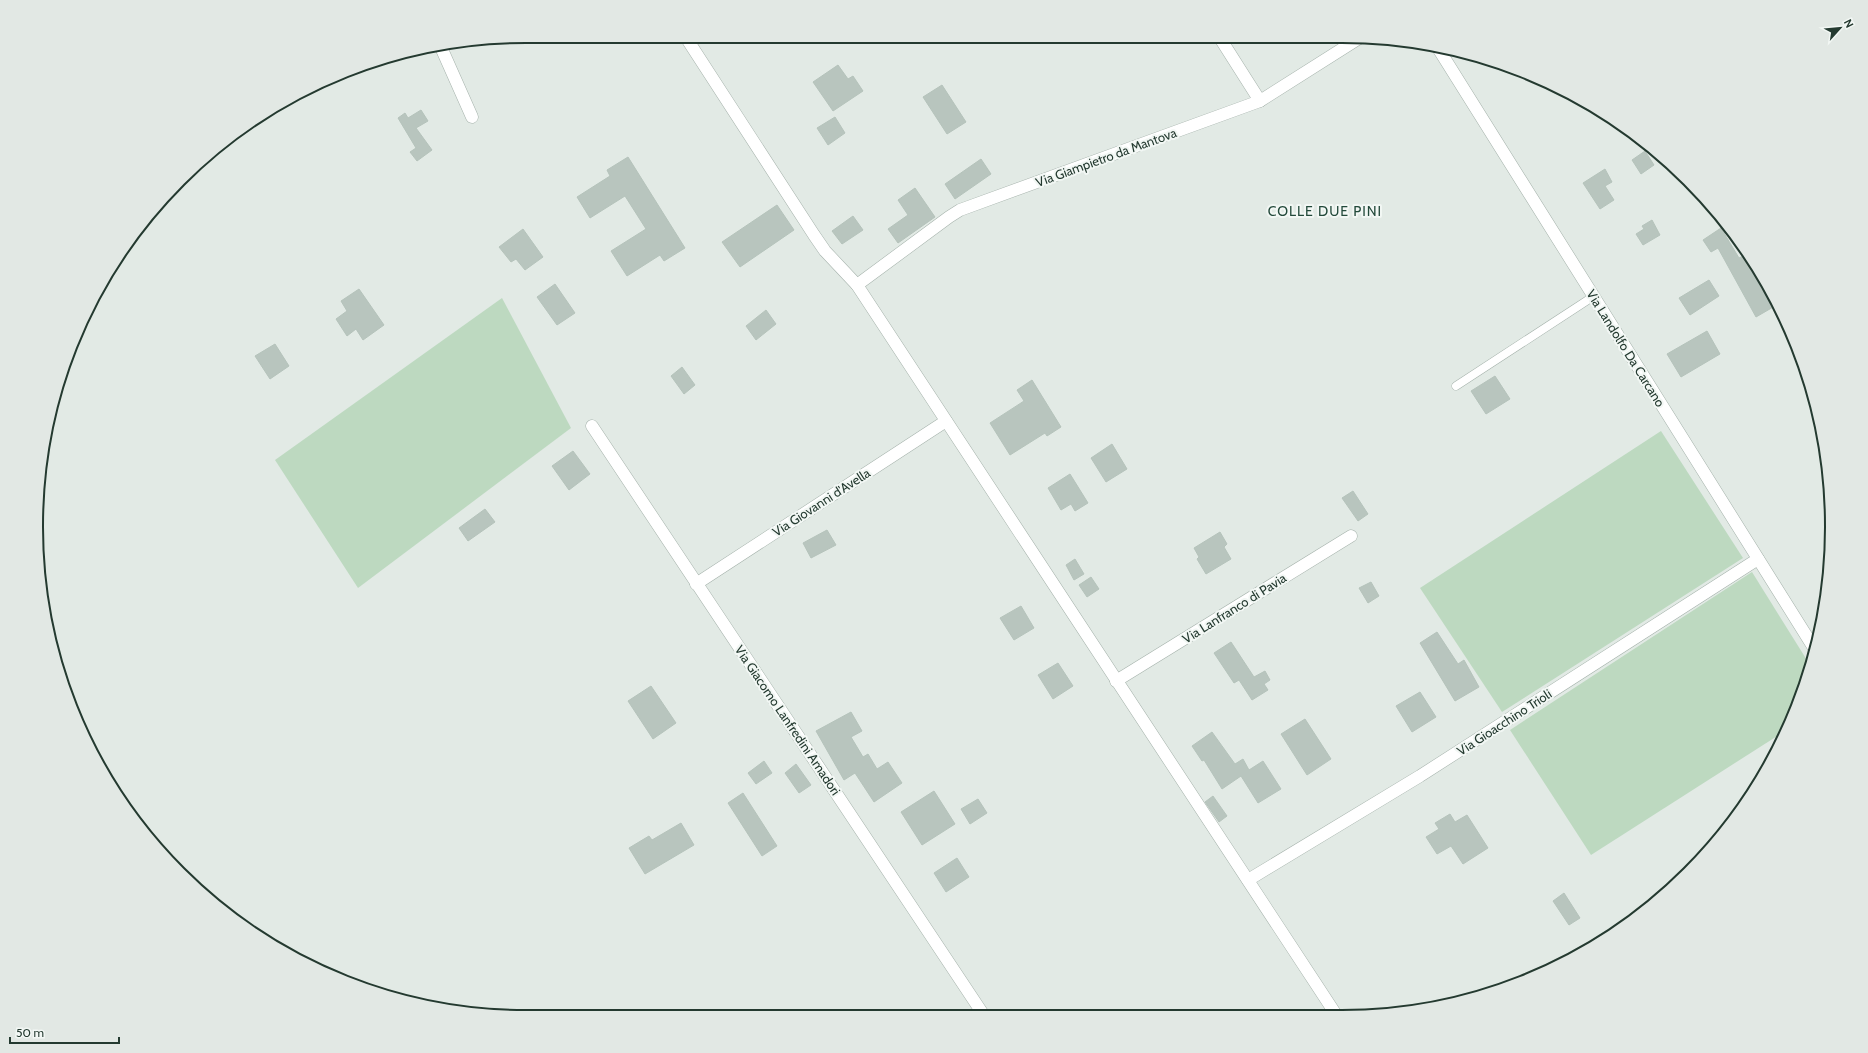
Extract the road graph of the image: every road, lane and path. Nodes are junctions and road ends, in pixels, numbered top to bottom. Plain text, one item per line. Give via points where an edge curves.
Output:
1 (690, 43) edge
2 (1223, 43) edge
3 (1351, 43) edge
4 (442, 50) edge
5 (1441, 53) edge
6 (1260, 101) junction
7 (472, 117) dead end
8 (856, 285) junction
9 (1594, 296) junction
10 (1456, 386) dead end
11 (946, 421) junction
12 (592, 426) dead end
13 (1351, 536) dead end
14 (1758, 559) junction
15 (696, 584) junction
16 (1811, 643) edge
17 (1116, 681) junction
18 (1248, 880) junction
19 (980, 1010) edge
20 (1333, 1010) edge

1 - 8 street via 814,235
2 - 6 street
3 - 6 street, Via Giampietro da Mantova
4 - 7 street
5 - 9 street, Via Landolfo Da Carcano
6 - 8 street, Via Giampietro da Mantova via 970,206 948,217
8 - 11 street
9 - 10 lane
9 - 14 street, Via Landolfo Da Carcano
11 - 15 street, Via Giovanni d'Avella
11 - 17 street
12 - 15 street, Via Giacomo Lanfredini Amadori
13 - 17 street, Via Lanfranco di Pavia
14 - 16 street, Via Landolfo Da Carcano
14 - 18 street, Via Gioacchino Trioli via 1420,776
15 - 19 street, Via Giacomo Lanfredini Amadori
17 - 18 street
18 - 20 street

